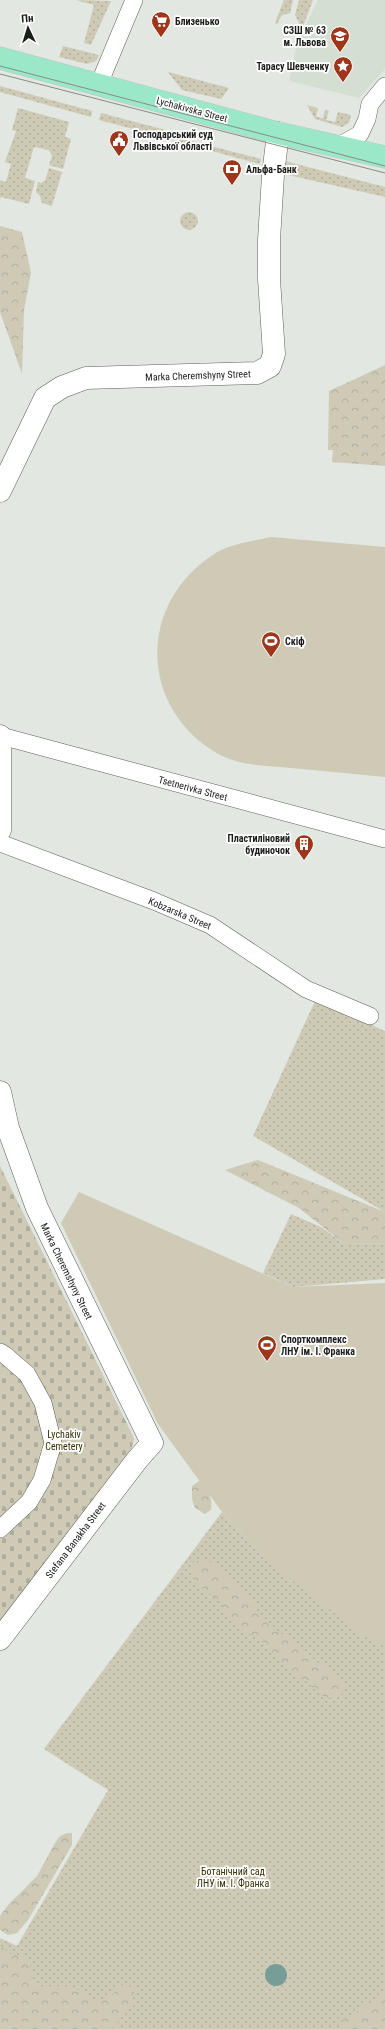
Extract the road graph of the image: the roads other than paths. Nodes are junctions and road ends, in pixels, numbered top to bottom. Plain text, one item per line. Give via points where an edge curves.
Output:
1 (134, 0) edge
2 (0, 58) edge
3 (99, 84) junction
4 (385, 86) edge
5 (278, 133) junction
6 (337, 147) junction
7 (385, 157) edge
8 (0, 491) edge
9 (1, 736) edge
10 (0, 819) edge
11 (0, 830) edge
12 (385, 839) edge
13 (0, 843) edge
14 (370, 1016) dead end
15 (0, 1092) edge
16 (0, 1352) edge
17 (152, 1443) joint
18 (0, 1529) edge
19 (0, 1639) edge

1 - 3 street
2 - 3 main road, Lychakivska Street
3 - 5 main road, Lychakivska Street
4 - 6 street via 370,104 360,134
5 - 6 main road, Lychakivska Street
5 - 8 street, Marka Cheremshyny Street via 269,240 274,354 270,366 257,374 86,378 62,387 45,398
6 - 7 main road, Lychakivska Street
9 - 10 street
9 - 12 street, Tsetnerivka Street
10 - 11 street
13 - 14 street, Kobzarska Street via 210,925 306,989
15 - 17 street, Marka Cheremshyny Street via 8,1128 37,1208
16 - 18 street via 27,1374 43,1403 53,1444 42,1480 29,1502
17 - 19 street, Stefana Banakha Street

